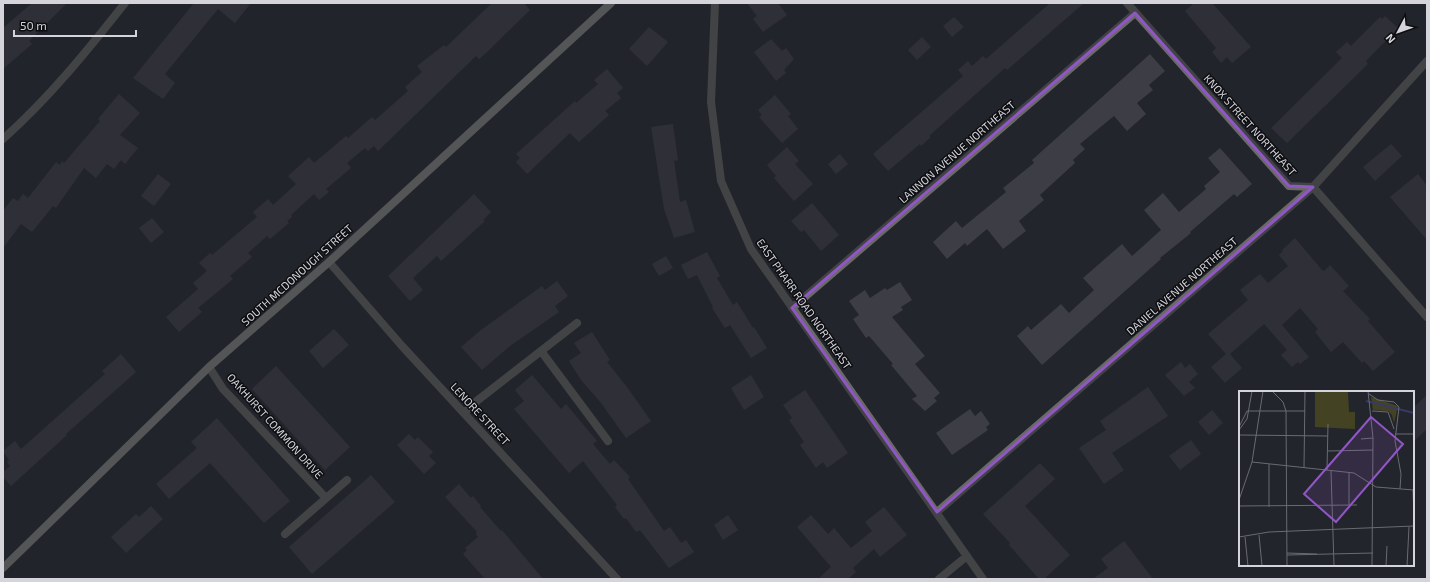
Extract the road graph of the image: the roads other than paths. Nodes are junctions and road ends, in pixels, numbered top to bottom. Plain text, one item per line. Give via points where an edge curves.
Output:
1 (125, 3) edge
2 (611, 3) edge
3 (715, 3) edge
4 (1127, 3) edge
5 (1135, 13) junction
6 (1427, 61) edge
7 (3, 139) edge
8 (1313, 186) junction
9 (329, 262) junction
10 (792, 308) junction
11 (1427, 317) edge
12 (577, 323) dead end
13 (542, 351) junction
14 (209, 367) junction
15 (464, 413) junction
16 (608, 441) dead end
17 (346, 480) dead end
18 (326, 498) junction
19 (937, 512) junction
20 (285, 534) dead end
21 (967, 556) junction
22 (3, 568) edge
23 (617, 579) edge
24 (939, 579) edge
25 (983, 579) edge

1 - 7 street via 81,59 32,113
2 - 9 street, SOUTH MCDONOUGH STREET
3 - 10 street, EAST PHARR ROAD NORTHEAST via 711,102 721,181 751,249
4 - 5 street, KNOX STREET NORTHEAST
5 - 8 street, KNOX STREET NORTHEAST via 1289,186
5 - 10 street, LANNON AVENUE NORTHEAST
6 - 8 street, DANIEL AVENUE NORTHEAST
8 - 11 street
8 - 19 street, DANIEL AVENUE NORTHEAST
9 - 14 street, SOUTH MCDONOUGH STREET
9 - 15 street, LENORE STREET
10 - 19 street, EAST PHARR ROAD NORTHEAST
12 - 13 street
13 - 15 street
13 - 16 street
14 - 18 street, OAKHURST COMMON DRIVE via 223,389
14 - 22 street, SOUTH MCDONOUGH STREET
15 - 23 street, LENORE STREET
17 - 18 street
18 - 20 street
19 - 21 street, EAST PHARR ROAD NORTHEAST
21 - 24 street
21 - 25 street, EAST PHARR ROAD NORTHEAST

